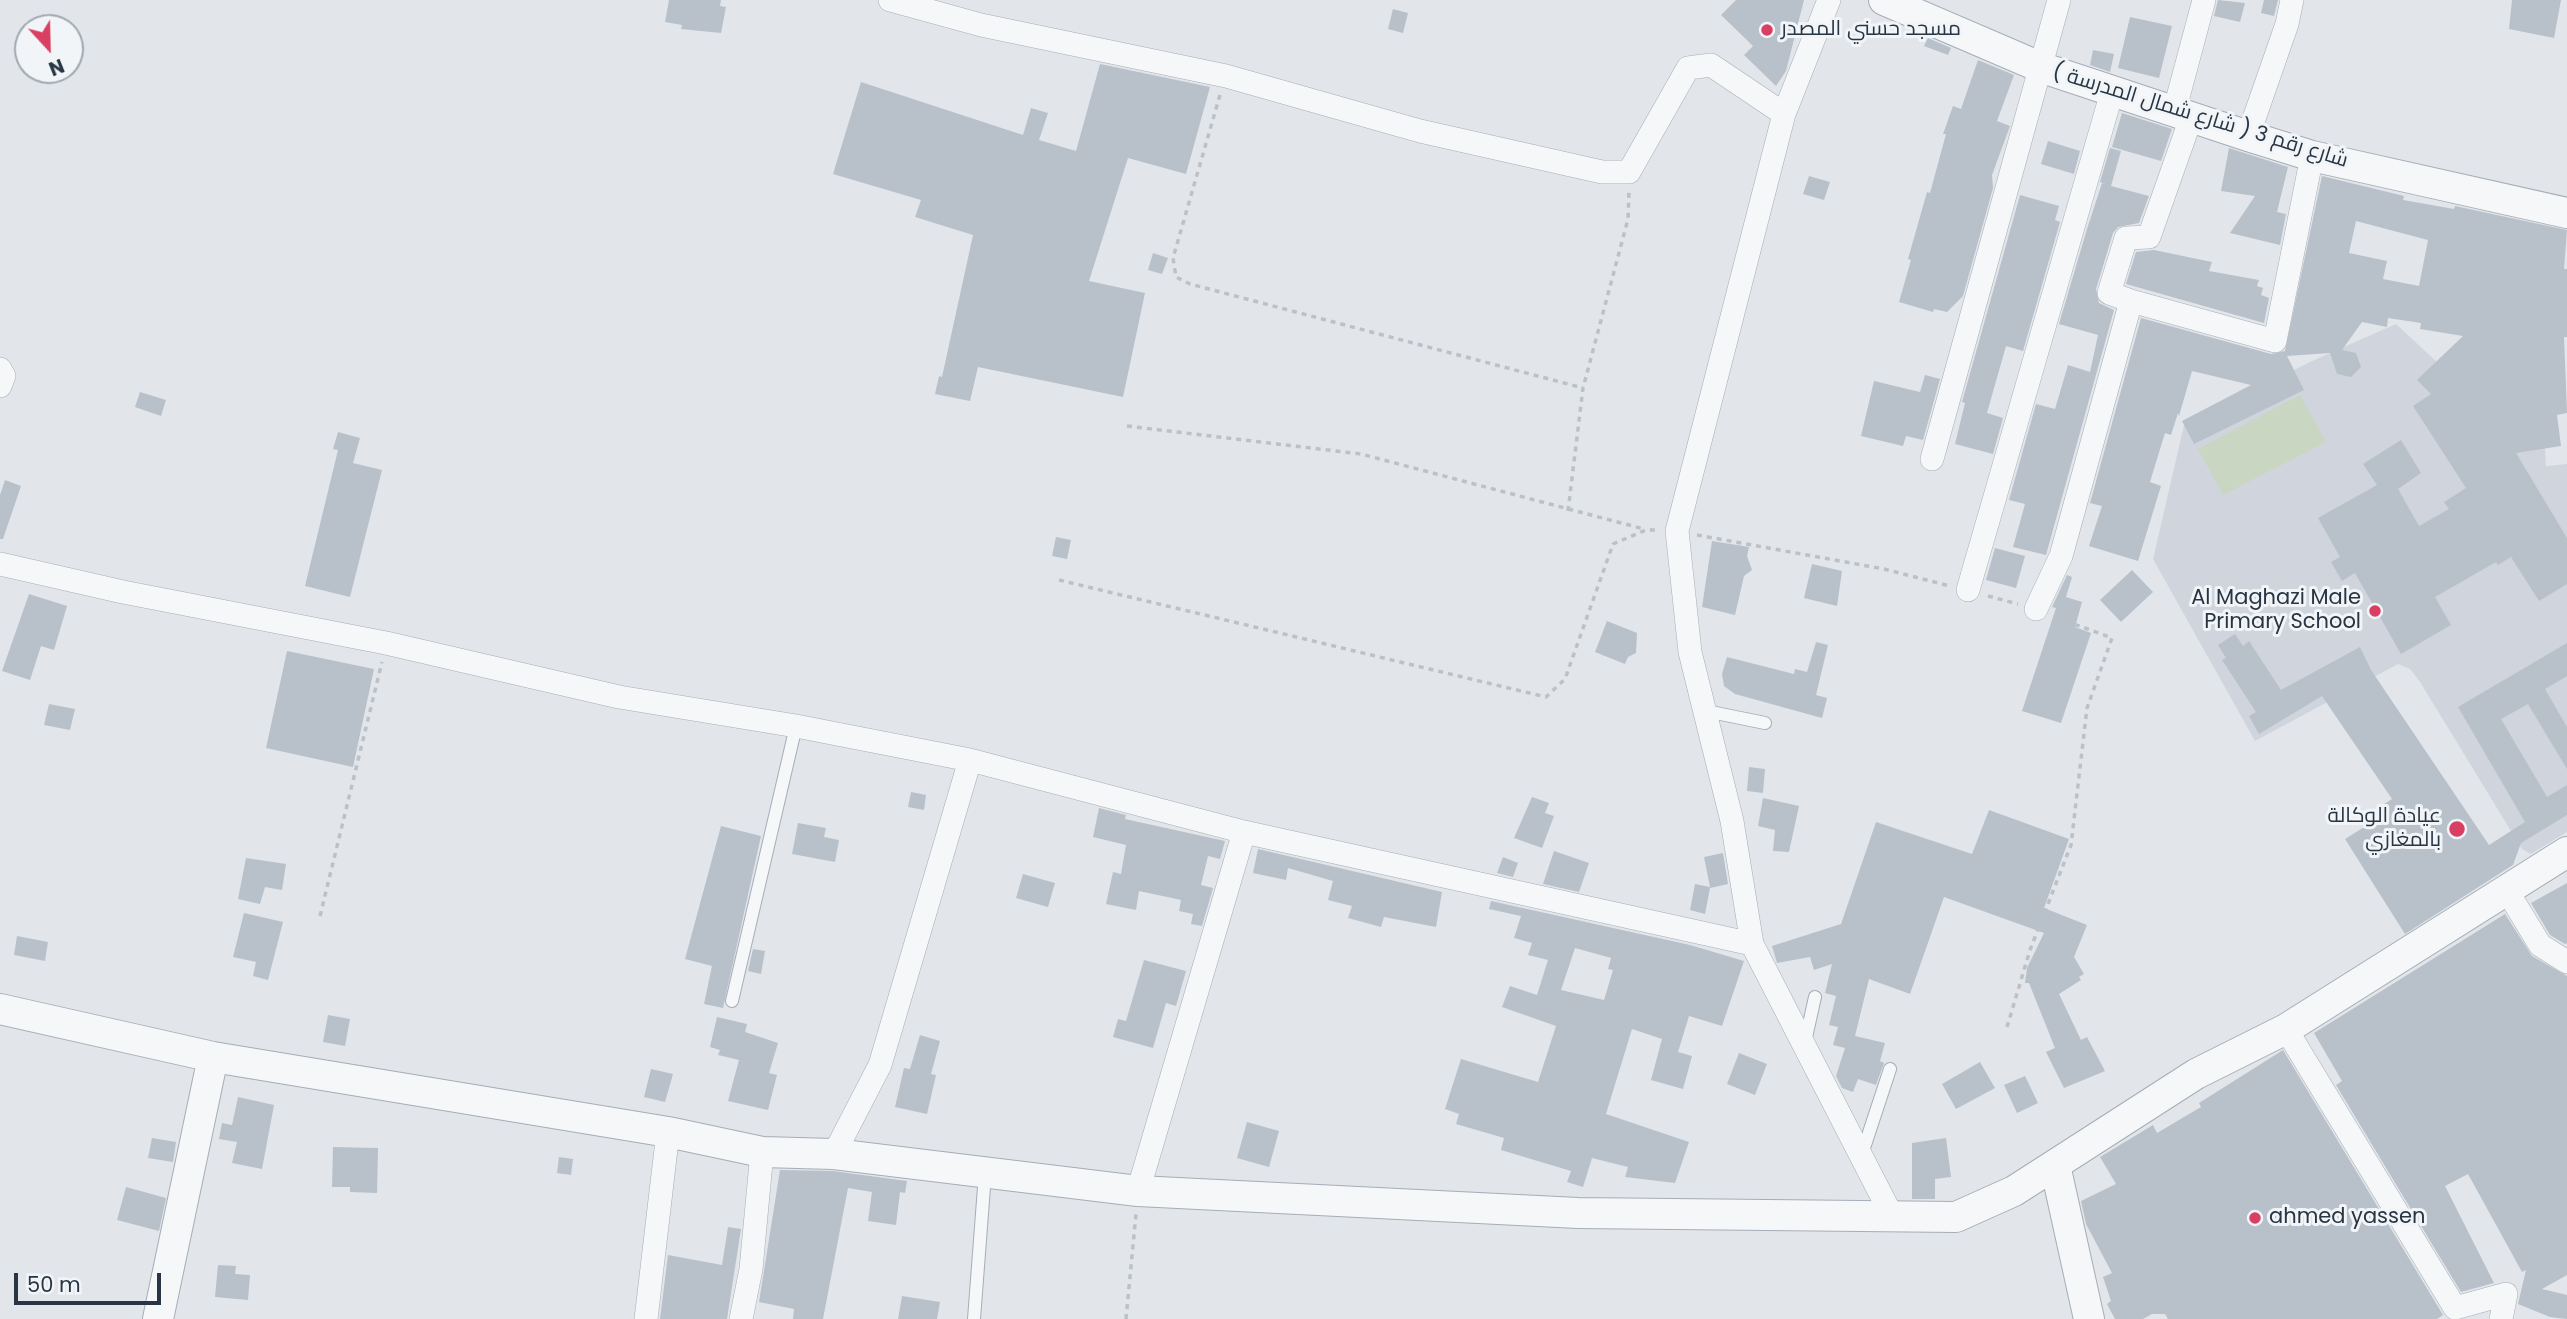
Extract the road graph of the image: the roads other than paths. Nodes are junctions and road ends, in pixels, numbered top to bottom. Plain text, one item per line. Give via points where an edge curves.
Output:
1 (890, 0) edge
2 (1829, 0) edge
3 (1884, 0) edge
4 (2059, 0) edge
5 (2204, 0) edge
6 (2292, 0) edge
7 (2040, 67) junction
8 (2112, 92) junction
9 (1784, 114) junction
10 (2182, 115) junction
11 (2248, 136) junction
12 (2312, 156) junction
13 (2567, 214) edge
14 (2131, 301) junction
15 (0, 369) edge
16 (0, 386) edge
17 (1931, 459) dead end
18 (0, 564) edge
19 (1968, 590) road end
20 (2036, 609) road end
21 (1706, 711) junction
22 (1765, 723) dead end
23 (796, 726) junction
24 (970, 760) junction
25 (1244, 832) junction
26 (2567, 852) edge
27 (2506, 889) junction
28 (1752, 944) junction
29 (2567, 962) edge
30 (1815, 997) dead end
31 (732, 1001) dead end
32 (0, 1009) edge
33 (2286, 1029) junction
34 (1803, 1049) junction
35 (213, 1057) junction
36 (1890, 1069) dead end
37 (668, 1132) junction
38 (762, 1152) junction
39 (834, 1154) junction
40 (1860, 1158) junction
41 (2055, 1165) junction
42 (985, 1174) junction
43 (1138, 1191) junction
44 (1892, 1216) junction
45 (158, 1319) edge
46 (646, 1319) edge
47 (741, 1319) edge
48 (974, 1319) edge
49 (2089, 1319) edge
50 (2501, 1319) edge

1 - 9 street via 1226,76 1420,131 1602,172 1629,172 1688,68 1710,65
2 - 9 street
3 - 7 street, شارع رقم 3 ( شارع شمال المدرسة )
4 - 7 street
5 - 10 street
6 - 11 street
7 - 8 street, شارع رقم 3 ( شارع شمال المدرسة )
7 - 17 street
8 - 10 street, شارع رقم 3 ( شارع شمال المدرسة )
8 - 19 street
9 - 21 street via 1677,531 1690,652
10 - 11 street, شارع رقم 3 ( شارع شمال المدرسة )
10 - 14 street via 2149,237 2126,238 2109,293
11 - 12 street, شارع رقم 3 ( شارع شمال المدرسة )
12 - 13 street, شارع رقم 3 ( شارع شمال المدرسة )
12 - 14 street via 2275,341
14 - 20 street via 2061,556
15 - 16 street via 4,376
18 - 23 street via 386,643 619,697
21 - 22 lane
21 - 28 street via 1732,821
23 - 24 street
23 - 31 lane
24 - 25 street
24 - 39 street via 880,1065
25 - 28 street
25 - 43 street
26 - 27 street
27 - 29 street via 2540,945
27 - 33 street
28 - 34 street
30 - 34 lane
32 - 35 street
33 - 41 street via 2196,1074
33 - 50 street via 2455,1308 2506,1294
34 - 40 street
35 - 37 street
35 - 45 street
36 - 40 lane
37 - 38 street
37 - 46 street
38 - 39 street
38 - 47 street via 751,1269
39 - 42 street
40 - 44 street
41 - 44 street via 2014,1191 1956,1217
41 - 49 street
42 - 43 street
42 - 48 lane
43 - 44 street via 1578,1213

